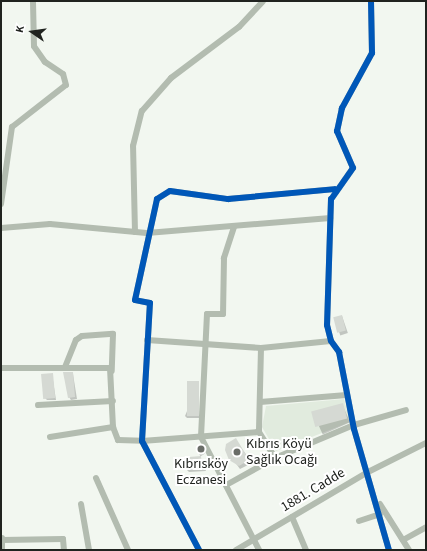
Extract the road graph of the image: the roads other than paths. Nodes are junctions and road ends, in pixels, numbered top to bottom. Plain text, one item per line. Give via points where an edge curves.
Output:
1 (33, 1) edge
2 (263, 1) edge
3 (370, 1) edge
4 (4, 171) edge
5 (336, 189) junction
6 (1, 204) edge
7 (330, 218) junction
8 (1, 228) edge
9 (234, 228) junction
10 (135, 232) junction
11 (147, 233) junction
12 (147, 340) junction
13 (330, 341) junction
14 (205, 345) junction
15 (262, 348) junction
16 (65, 367) junction
17 (1, 368) edge
18 (112, 373) junction
19 (347, 394) junction
20 (113, 401) junction
21 (260, 402) junction
22 (38, 405) dead end
23 (406, 410) dead end
24 (354, 425) junction
25 (113, 426) junction
26 (259, 432) junction
27 (50, 437) dead end
28 (201, 437) junction
29 (142, 441) junction
30 (426, 443) edge
31 (275, 458) junction
32 (368, 472) junction
33 (96, 478) dead end
34 (228, 484) junction
35 (375, 497) junction
36 (81, 504) dead end
37 (380, 514) junction
38 (292, 517) junction
39 (359, 521) dead end
40 (426, 527) edge
41 (2, 538) edge
42 (254, 540) junction
43 (403, 540) junction
44 (2, 550) edge
45 (64, 550) edge
46 (89, 550) edge
47 (128, 550) edge
48 (199, 550) edge
49 (236, 550) edge
50 (259, 550) edge
51 (306, 550) edge
52 (389, 550) edge
53 (409, 550) edge

1 - 4 street via 34,46 45,62 63,74 66,85 14,124 9,137
2 - 10 street via 239,27 171,78 142,111 133,146
3 - 5 street via 372,53 342,108 337,131 353,168
4 - 6 street
5 - 7 street
5 - 11 street via 228,199 170,190 157,199
7 - 9 street
7 - 13 street via 327,325
8 - 10 street via 50,224
9 - 11 street
9 - 14 street via 224,258 223,314 207,314
10 - 11 street
11 - 12 street via 135,300 150,304
12 - 14 street
12 - 29 street
13 - 15 street
13 - 19 street via 339,352
14 - 15 street
14 - 28 street
15 - 21 street
16 - 17 street
16 - 18 street via 104,366
16 - 18 street via 76,340 82,336 113,334
18 - 20 street
19 - 21 street
19 - 24 street
20 - 22 street
20 - 25 street
21 - 26 street
23 - 24 street
24 - 31 street
24 - 32 street
25 - 27 street
25 - 29 street via 118,440
26 - 28 street
26 - 31 street
28 - 29 street
28 - 34 street
29 - 48 street
30 - 32 street, 1881. Cadde
31 - 34 street
32 - 35 street
32 - 38 street, 1881. Cadde
33 - 47 street
34 - 42 street
35 - 37 street
35 - 43 street
36 - 46 street
37 - 39 street
37 - 52 street
38 - 42 street, 1881. Cadde
38 - 51 street
40 - 43 street
41 - 44 street
41 - 45 street via 63,539
42 - 49 street, 1881. Cadde
42 - 50 street
43 - 53 street

